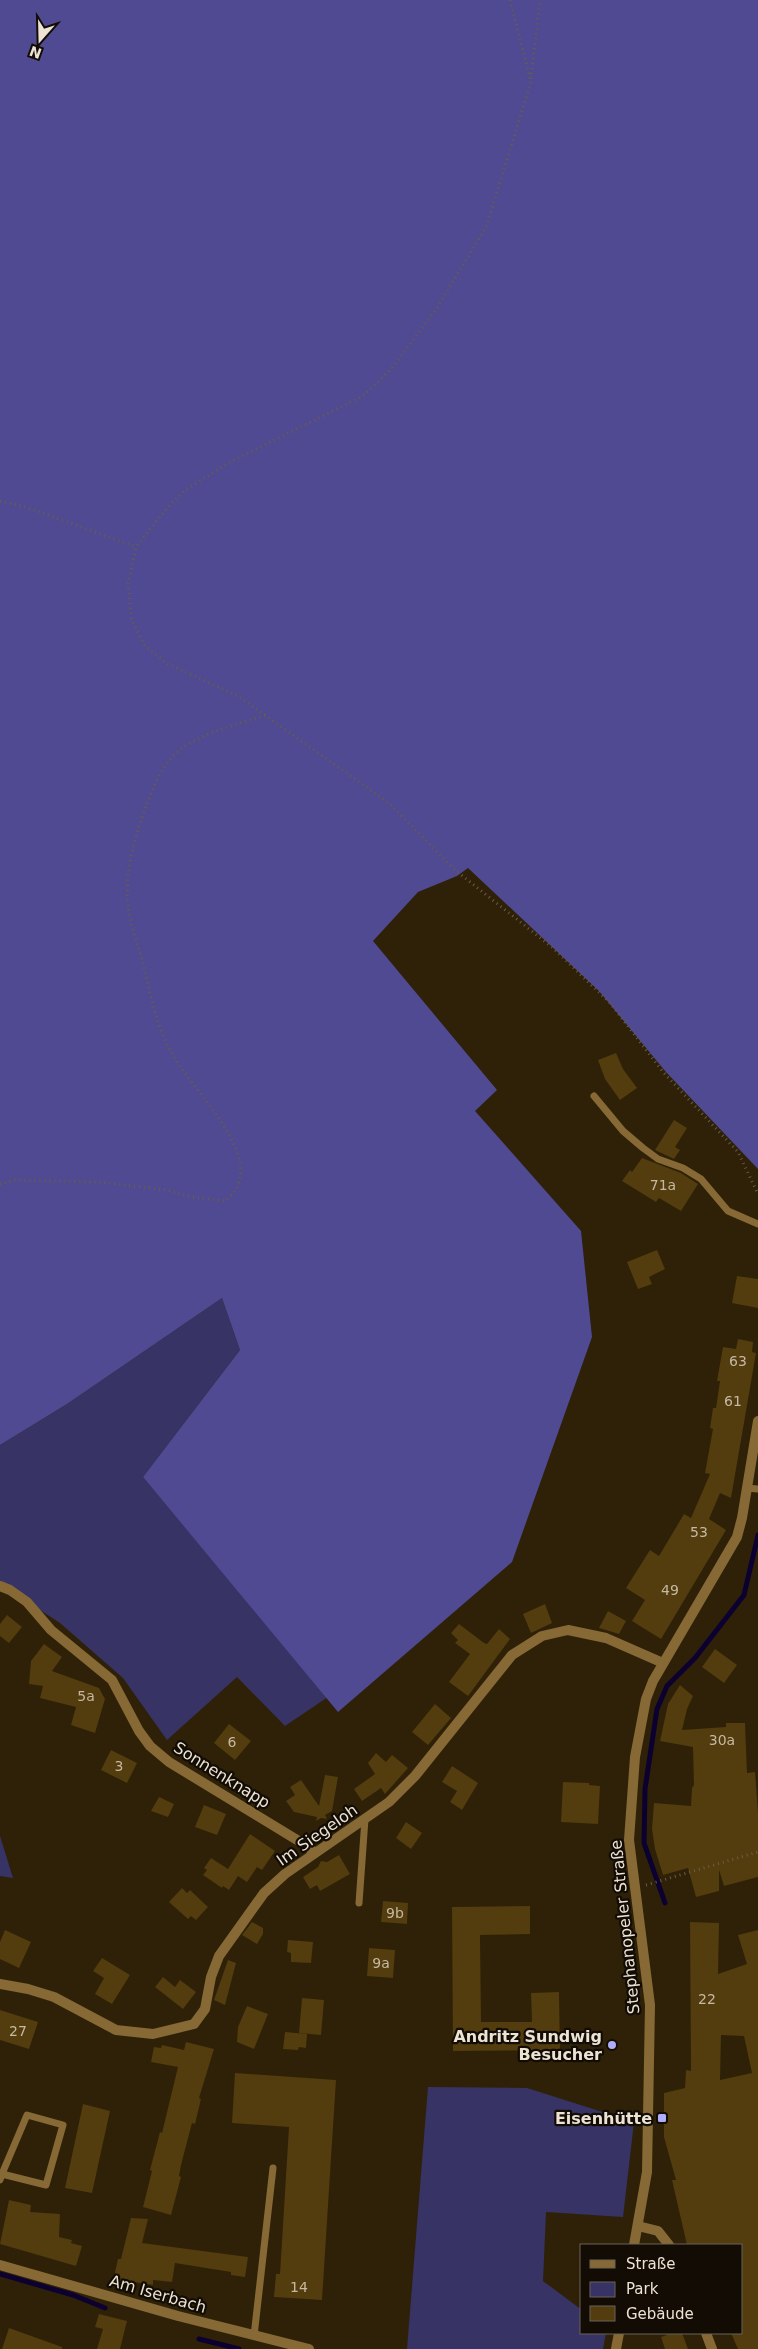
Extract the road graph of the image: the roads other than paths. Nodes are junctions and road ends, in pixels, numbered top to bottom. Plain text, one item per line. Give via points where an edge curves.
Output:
1 (594, 1096) dead end
2 (758, 1224) edge
3 (758, 1421) edge
4 (746, 1488) junction
5 (758, 1489) edge
6 (0, 1586) edge
7 (663, 1663) junction
8 (365, 1819) junction
9 (315, 1853) junction
10 (359, 1903) dead end
11 (0, 1984) edge
12 (273, 2168) dead end
13 (1, 2177) edge
14 (638, 2226) junction
15 (634, 2244) edge
16 (668, 2244) edge
17 (0, 2265) edge
18 (619, 2334) edge
19 (706, 2334) edge
20 (254, 2336) junction
21 (309, 2349) edge
22 (616, 2349) edge
23 (712, 2349) edge

1 - 2 lane via 623,1131 643,1148 658,1159 695,1175 728,1211
3 - 4 street, Stephanopeler Straße
4 - 5 lane
4 - 7 street, Stephanopeler Straße via 740,1526 731,1550
6 - 9 street, Sonnenknapp via 26,1602 51,1630 112,1680 150,1746 169,1762
7 - 8 street, Im Siegeloh via 606,1638 568,1630 542,1636 512,1655 415,1776 389,1802
7 - 14 street, Stephanopeler Straße via 646,1699 635,1757 629,1840 650,2004 649,2143
8 - 9 street, Im Siegeloh
8 - 10 lane
9 - 11 street, Im Siegeloh via 264,1893 219,1956 205,2009 194,2024 153,2034 116,2030 54,1997
12 - 20 lane
13 - 13 lane via 27,2114 63,2124 46,2185
14 - 15 street, Stephanopeler Straße
14 - 16 street via 658,2231
17 - 20 street, Am Iserbach
18 - 22 street
19 - 23 street
20 - 21 street, Am Iserbach

